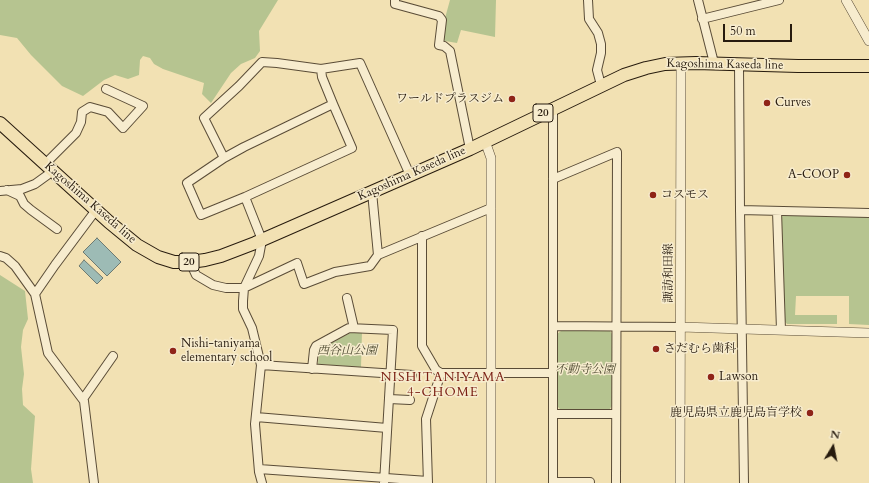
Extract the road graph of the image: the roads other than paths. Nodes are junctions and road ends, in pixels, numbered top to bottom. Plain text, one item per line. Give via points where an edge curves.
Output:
1 (395, 0) edge
2 (588, 0) edge
3 (698, 0) edge
4 (779, 0) edge
5 (846, 0) edge
6 (702, 19) junction
7 (869, 41) edge
8 (681, 63) junction
9 (714, 63) junction
10 (739, 64) junction
11 (869, 66) edge
12 (321, 70) junction
13 (601, 85) junction
14 (106, 89) dead end
15 (333, 104) junction
16 (553, 108) junction
17 (0, 123) edge
18 (486, 141) junction
19 (470, 149) junction
20 (224, 158) junction
21 (49, 168) junction
22 (410, 175) junction
23 (553, 179) junction
24 (4, 190) edge
25 (372, 192) junction
26 (245, 197) junction
27 (491, 208) junction
28 (96, 210) junction
29 (740, 210) junction
30 (777, 211) junction
31 (869, 213) edge
32 (57, 229) dead end
33 (422, 236) junction
34 (262, 240) junction
35 (378, 255) junction
36 (0, 256) edge
37 (190, 262) junction
38 (244, 288) junction
39 (35, 294) junction
40 (347, 298) dead end
41 (553, 326) junction
42 (616, 326) junction
43 (681, 327) junction
44 (354, 328) junction
45 (742, 328) junction
46 (781, 330) junction
47 (869, 333) edge
48 (113, 356) dead end
49 (261, 365) junction
50 (312, 368) junction
51 (441, 373) junction
52 (491, 373) junction
53 (553, 373) junction
54 (390, 374) junction
55 (412, 375) dead end
56 (83, 399) junction
57 (389, 399) junction
58 (410, 400) dead end
59 (553, 414) junction
60 (616, 414) junction
61 (256, 417) junction
62 (387, 428) junction
63 (259, 469) junction
64 (384, 480) edge
65 (428, 482) edge
66 (553, 482) edge
67 (590, 482) edge
68 (94, 483) edge
69 (262, 483) edge
70 (491, 483) edge
71 (616, 483) edge
72 (680, 483) edge
73 (744, 483) edge

1 - 19 street via 395,4 439,16 442,20 439,44 450,51
2 - 13 street via 589,19 598,33 601,44 597,70
3 - 6 street
4 - 6 street
5 - 7 street
6 - 9 street
8 - 9 main road, Kagoshima Kaseda line / 20
8 - 13 main road, Kagoshima Kaseda line / 20 via 646,68
8 - 43 street, 諏訪和田線
9 - 10 main road, Kagoshima Kaseda line / 20
10 - 11 main road, Kagoshima Kaseda line / 20
10 - 29 street
12 - 15 street
12 - 20 street via 262,62 204,118
12 - 22 street via 360,63
13 - 16 main road, Kagoshima Kaseda line / 20
14 - 21 street via 143,106 123,128 108,112 90,107 82,112 76,133
15 - 20 street
15 - 26 street via 352,148
16 - 18 main road, Kagoshima Kaseda line / 20
16 - 23 street
17 - 21 main road, Kagoshima Kaseda line / 20
18 - 19 main road, Kagoshima Kaseda line / 20
18 - 27 street via 491,158
19 - 22 main road, Kagoshima Kaseda line / 20
20 - 26 street via 188,183 201,215
21 - 24 street via 35,184 22,189
21 - 28 main road, Kagoshima Kaseda line / 20
22 - 25 main road, Kagoshima Kaseda line / 20
23 - 41 street
23 - 42 street via 617,152
24 - 32 street via 20,196 24,204
25 - 34 main road, Kagoshima Kaseda line / 20
25 - 35 street
26 - 34 street
27 - 33 street
27 - 52 street
28 - 37 main road, Kagoshima Kaseda line / 20 via 147,252 174,262
28 - 39 street
29 - 30 street
29 - 45 street
30 - 31 street
30 - 46 street
33 - 35 street
33 - 51 street via 422,346 436,370
34 - 37 main road, Kagoshima Kaseda line / 20 via 221,256
34 - 38 street via 259,256
35 - 38 street via 370,266 336,272 304,284 297,263
36 - 39 street via 15,266
37 - 38 street via 196,275 213,285
38 - 49 street via 243,309 252,328
39 - 56 street via 48,353
40 - 44 street
41 - 42 street
41 - 53 street
42 - 43 street
42 - 60 street
43 - 45 street
43 - 72 street, 諏訪和田線
44 - 50 street via 316,346
44 - 54 street via 393,330
45 - 46 street
45 - 73 street
46 - 47 street
48 - 56 street
49 - 50 street
49 - 61 street
50 - 54 street
51 - 52 street
51 - 65 street via 426,419
52 - 53 street
52 - 70 street
53 - 59 street
54 - 55 street
54 - 57 street
56 - 68 street
57 - 58 street
57 - 62 street
59 - 60 street
59 - 66 street
60 - 71 street
61 - 62 street
61 - 63 street
62 - 64 street
63 - 64 street
63 - 69 street
64 - 65 street
66 - 67 street

